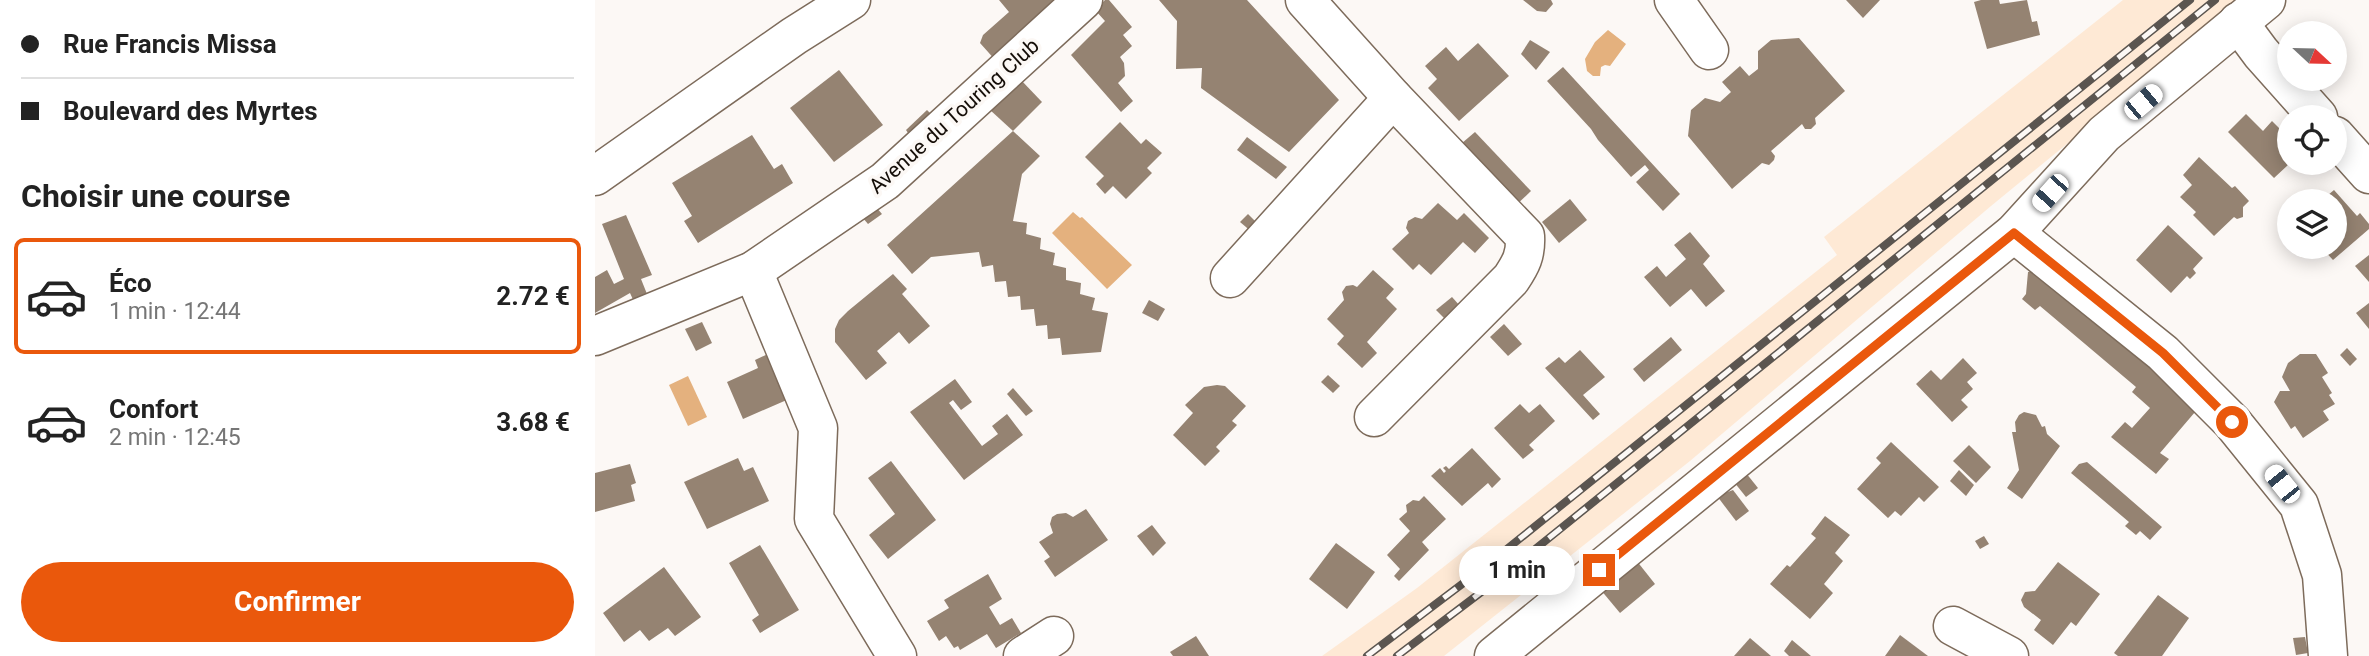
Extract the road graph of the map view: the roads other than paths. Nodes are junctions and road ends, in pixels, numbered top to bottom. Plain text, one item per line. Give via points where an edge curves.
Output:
1 (805, 0) edge
2 (851, 0) edge
3 (1083, 0) edge
4 (1305, 0) edge
5 (1674, 0) edge
6 (2252, 11) edge
7 (1709, 50) dead end
8 (1393, 99) junction
9 (2307, 105) edge
10 (595, 144) edge
11 (2347, 149) edge
12 (2369, 174) edge
13 (595, 176) edge
14 (2014, 233) junction
15 (753, 271) junction
16 (1230, 278) dead end
17 (595, 336) edge
18 (1374, 417) dead end
19 (1953, 626) dead end
20 (897, 656) edge
21 (1494, 656) edge
22 (2009, 656) edge
23 (2328, 656) edge

1 - 10 street
2 - 13 street
3 - 15 street, Avenue du Touring Club via 885,181
4 - 8 street
5 - 7 street
6 - 9 street via 2260,53
6 - 14 street via 2104,134
8 - 16 street
8 - 18 street via 1525,236 1526,250 1511,279
11 - 12 street
14 - 21 street
14 - 23 street via 2163,353 2232,422 2299,505 2322,576
15 - 17 street, Avenue du Touring Club
15 - 20 street via 818,428 814,519
19 - 22 street

